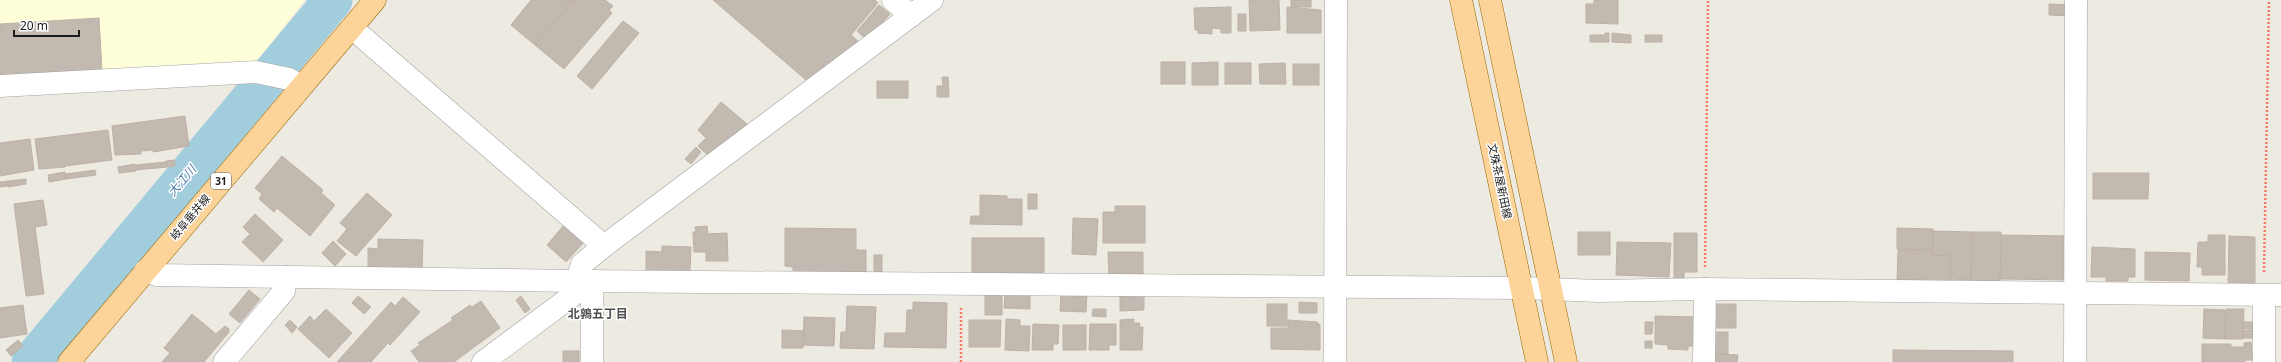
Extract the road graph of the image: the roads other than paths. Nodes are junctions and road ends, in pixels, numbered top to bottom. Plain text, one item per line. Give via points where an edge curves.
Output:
1 (375, 0) edge
2 (893, 0) edge
3 (932, 0) edge
4 (1336, 0) edge
5 (1461, 0) edge
6 (1490, 0) edge
7 (2076, 0) edge
8 (911, 16) junction
9 (352, 28) junction
10 (295, 83) junction
11 (0, 86) edge
12 (604, 246) junction
13 (145, 271) junction
14 (286, 277) junction
15 (585, 281) junction
16 (1336, 288) junction
17 (1523, 288) junction
18 (1550, 289) junction
19 (1705, 289) junction
20 (2076, 294) junction
21 (2272, 295) edge
22 (69, 362) edge
23 (224, 362) edge
24 (483, 362) edge
25 (592, 362) edge
26 (1335, 362) edge
27 (1537, 362) edge
28 (1566, 362) edge
29 (1704, 362) edge
30 (2075, 362) edge
31 (2264, 362) edge

1 - 9 main road, 岐阜垂井線 / 31
2 - 8 street
3 - 8 street
4 - 16 street
5 - 17 main road, 文殊茶屋新田線
6 - 18 main road
7 - 20 street
8 - 12 street
9 - 10 main road, 岐阜垂井線 / 31
9 - 12 street
10 - 11 street via 256,72
10 - 13 main road, 岐阜垂井線 / 31
12 - 15 street via 582,264
13 - 14 street via 156,275
13 - 22 main road, 岐阜垂井線 / 31
14 - 15 street
14 - 23 street via 284,291
15 - 16 street
15 - 24 street
15 - 25 street
16 - 17 street
16 - 26 street
17 - 18 street
17 - 27 main road, 文殊茶屋新田線
18 - 19 street
18 - 28 main road
19 - 20 street
19 - 29 street
20 - 21 street
20 - 30 street
21 - 31 street

